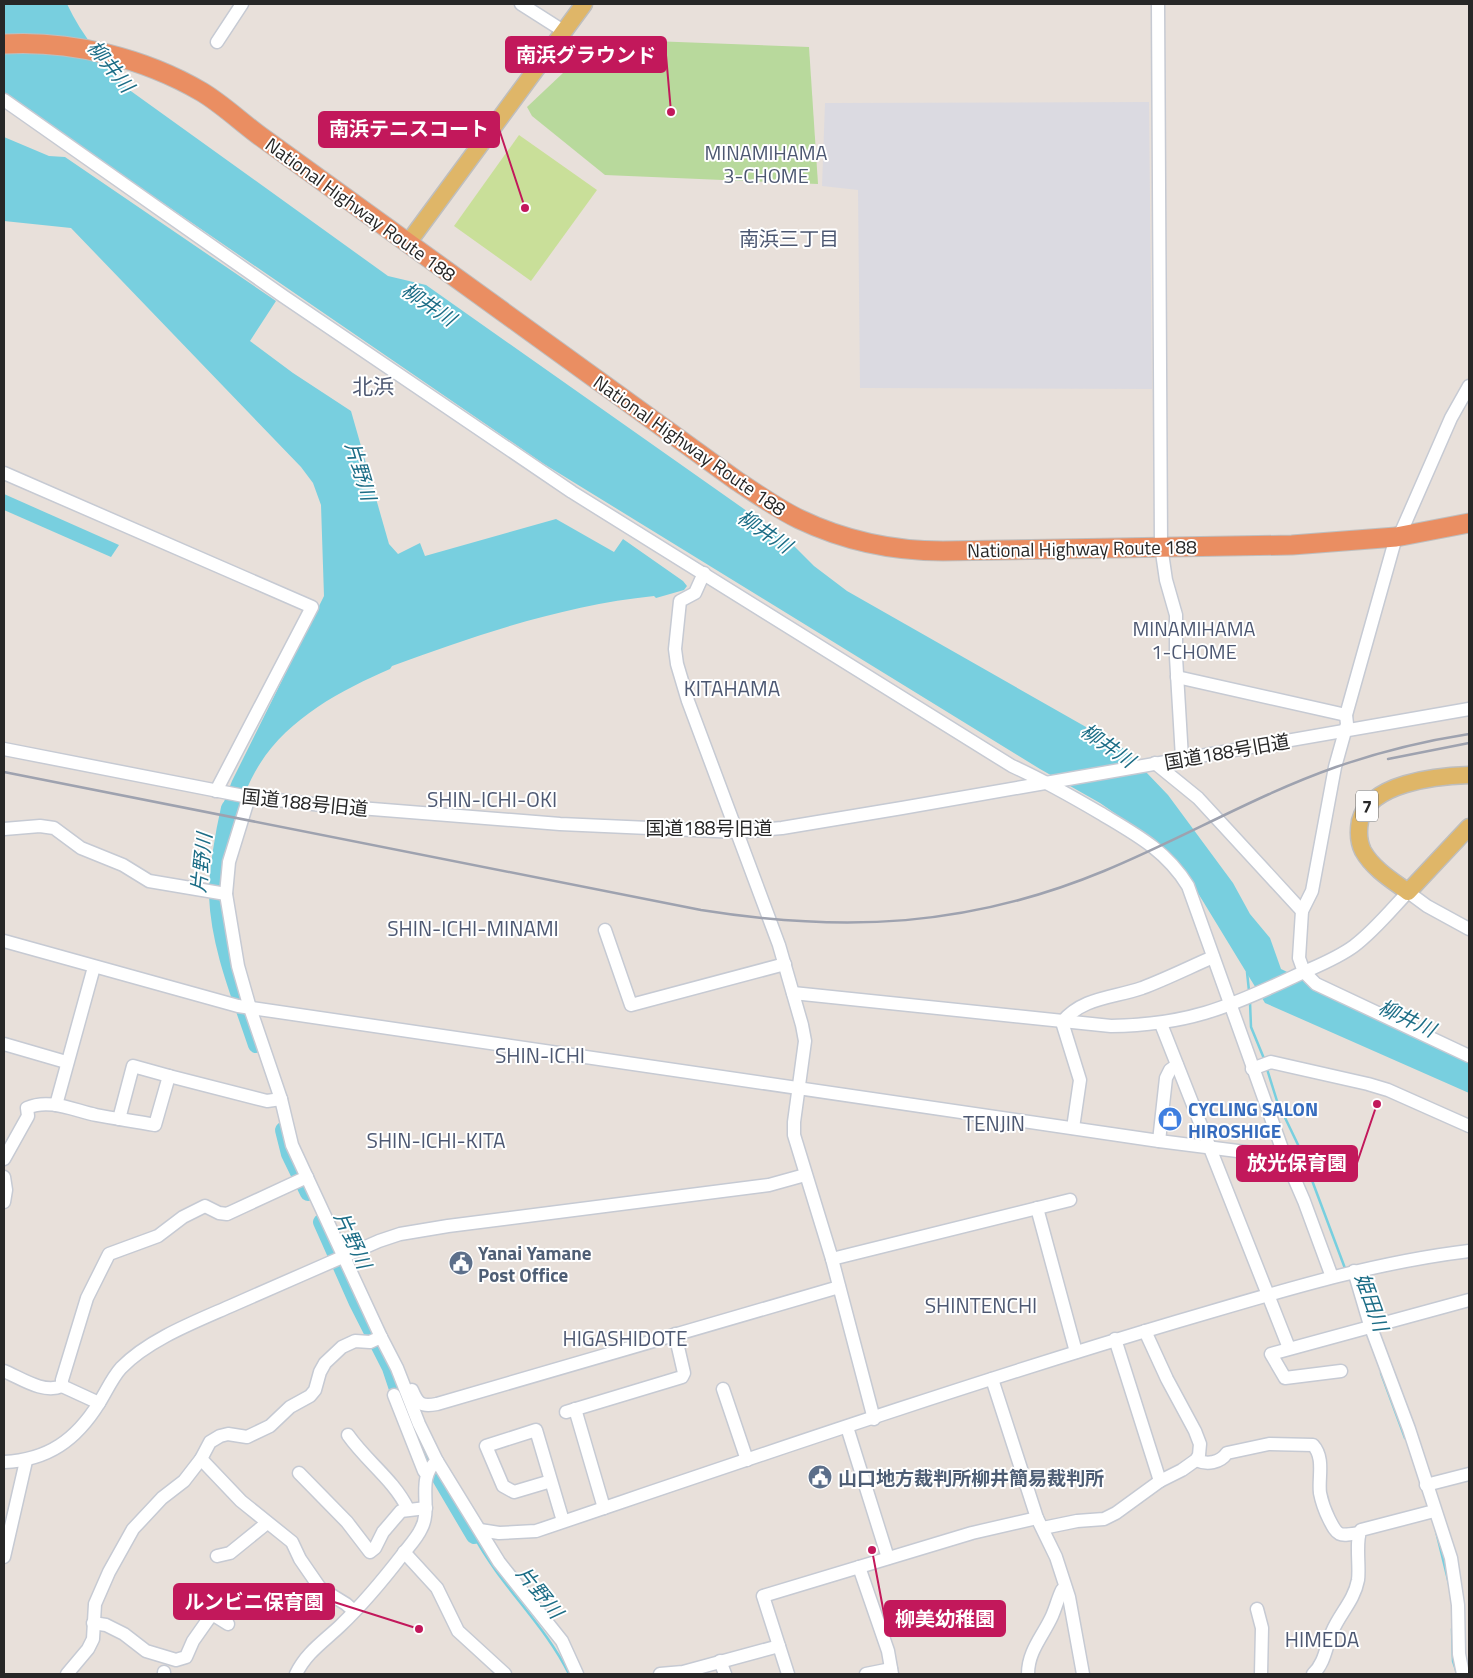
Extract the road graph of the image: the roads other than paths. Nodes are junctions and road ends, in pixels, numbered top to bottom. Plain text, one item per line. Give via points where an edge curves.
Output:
1 (242, 4) edge
2 (521, 4) edge
3 (584, 4) edge
4 (1158, 4) edge
5 (564, 32) junction
6 (217, 42) dead end
7 (4, 44) edge
8 (4, 100) edge
9 (408, 244) junction
10 (1469, 386) edge
11 (4, 473) edge
12 (1469, 523) edge
13 (1396, 537) junction
14 (1161, 546) junction
15 (704, 573) junction
16 (1177, 677) junction
17 (1469, 709) edge
18 (1346, 715) junction
19 (1345, 731) junction
20 (4, 749) edge
21 (1182, 758) junction
22 (1151, 763) junction
23 (1469, 775) edge
24 (1052, 781) junction
25 (218, 791) junction
26 (246, 796) junction
27 (1469, 827) edge
28 (4, 829) edge
29 (738, 832) junction
30 (1408, 892) junction
31 (220, 894) junction
32 (1302, 911) junction
33 (1469, 929) edge
34 (606, 930) dead end
35 (4, 941) edge
36 (1213, 957) junction
37 (785, 964) junction
38 (94, 967) junction
39 (1301, 973) junction
40 (793, 993) junction
41 (1232, 1006) junction
42 (245, 1008) junction
43 (1062, 1022) junction
44 (1161, 1024) junction
45 (4, 1044) edge
46 (1469, 1056) edge
47 (66, 1062) junction
48 (1177, 1066) junction
49 (1254, 1068) junction
50 (169, 1076) junction
51 (798, 1088) junction
52 (277, 1100) junction
53 (56, 1105) junction
54 (119, 1119) junction
55 (1469, 1126) edge
56 (1073, 1128) junction
57 (1159, 1141) junction
58 (1209, 1148) junction
59 (1285, 1157) junction
60 (4, 1159) edge
61 (805, 1175) junction
62 (4, 1177) edge
63 (307, 1177) junction
64 (1070, 1200) dead end
65 (4, 1202) edge
66 (1037, 1208) junction
67 (1469, 1251) edge
68 (344, 1256) junction
69 (832, 1259) junction
70 (1345, 1273) junction
71 (839, 1287) junction
72 (1267, 1294) junction
73 (1469, 1300) edge
74 (1370, 1325) junction
75 (1145, 1331) junction
76 (675, 1334) junction
77 (376, 1339) junction
78 (1115, 1339) junction
79 (1289, 1348) junction
80 (1076, 1352) junction
81 (4, 1371) edge
82 (1341, 1371) dead end
83 (400, 1376) junction
84 (992, 1379) junction
85 (62, 1386) junction
86 (723, 1389) dead end
87 (394, 1395) dead end
88 (99, 1402) junction
89 (874, 1419) junction
90 (847, 1427) junction
91 (348, 1435) dead end
92 (201, 1459) junction
93 (747, 1460) junction
94 (1196, 1460) junction
95 (26, 1461) junction
96 (4, 1462) edge
97 (432, 1466) junction
98 (299, 1473) dead end
99 (1469, 1474) edge
100 (551, 1481) junction
101 (1160, 1481) junction
102 (1426, 1485) junction
103 (426, 1508) junction
104 (604, 1508) junction
105 (408, 1509) junction
106 (1434, 1511) junction
107 (563, 1521) junction
108 (267, 1523) junction
109 (1040, 1523) junction
110 (480, 1530) junction
111 (1359, 1533) junction
112 (5, 1543) edge
113 (404, 1552) junction
114 (217, 1556) dead end
115 (4, 1557) edge
116 (888, 1558) junction
117 (859, 1567) junction
118 (1065, 1587) junction
119 (1257, 1609) dead end
120 (354, 1611) junction
121 (93, 1623) junction
122 (228, 1624) dead end
123 (779, 1646) junction
124 (720, 1661) junction
125 (891, 1672) edge
126 (67, 1674) edge
127 (296, 1674) edge
128 (505, 1674) edge
129 (577, 1674) edge
130 (660, 1674) edge
131 (725, 1674) edge
132 (788, 1674) edge
133 (866, 1674) edge
134 (1028, 1674) edge
135 (1083, 1674) edge
136 (1262, 1674) edge
137 (1313, 1674) edge
138 (1462, 1674) edge

1 - 6 street
2 - 5 street
3 - 5 main road
4 - 14 street
5 - 9 main road
7 - 9 highway, National Highway Route 188 via 61,46 89,51 152,69 204,93
8 - 15 street via 283,296 572,492
9 - 14 highway, National Highway Route 188 via 737,481 797,519 831,533 878,546 917,551
10 - 13 street
11 - 25 street via 312,607
12 - 13 highway, National Highway Route 188
13 - 14 highway, National Highway Route 188 via 1292,545
13 - 18 street
14 - 16 street via 1176,615
15 - 24 street via 1012,766
15 - 29 street via 695,593 680,601 676,649 682,682
16 - 18 street
16 - 21 street
17 - 19 street, 国道188号旧道
18 - 19 street
19 - 21 street, 国道188号旧道
19 - 32 street via 1335,767 1312,891
20 - 25 street, 国道188号旧道
21 - 22 street, 国道188号旧道
22 - 24 street, 国道188号旧道
22 - 32 street via 1198,798
23 - 30 main road, 7 via 1431,779 1382,792 1362,811 1358,838 1364,852 1385,875
24 - 29 street, 国道188号旧道 via 782,828
24 - 36 street via 1148,841 1180,874 1188,886
25 - 26 street, 国道188号旧道
26 - 29 street, 国道188号旧道 via 560,824
26 - 31 street
27 - 30 main road
28 - 31 street via 54,828 81,848 123,865 149,880
29 - 37 street
30 - 33 street
30 - 39 street via 1356,945 1336,958
31 - 42 street
32 - 39 street via 1298,949
34 - 37 street via 631,1005
35 - 38 street
36 - 41 street
36 - 43 street via 1142,988 1098,999 1072,1010
37 - 40 street
38 - 42 street
38 - 47 street
39 - 41 street
39 - 46 street via 1316,984
40 - 43 street
40 - 51 street via 805,1041
41 - 44 street
41 - 49 street
42 - 51 street
42 - 52 street
43 - 44 street via 1111,1026
43 - 56 street via 1080,1080
44 - 48 street
45 - 47 street
47 - 53 street
48 - 57 street via 1166,1078
48 - 58 street
49 - 55 street via 1271,1062 1327,1073 1388,1090
49 - 59 street
50 - 52 street
50 - 54 street via 155,1125
50 - 54 street via 132,1066
51 - 56 street
51 - 61 street via 794,1135
52 - 63 street
53 - 54 street
53 - 60 street via 36,1104 27,1108 28,1116
56 - 57 street
57 - 58 street
58 - 59 street
58 - 72 street
59 - 70 street via 1304,1201
61 - 68 street via 769,1185 424,1230 379,1241
61 - 69 street
62 - 65 street
63 - 68 street
63 - 85 street via 227,1214 205,1206 194,1210 158,1236 109,1254 87,1298
64 - 66 street
66 - 69 street
66 - 80 street
67 - 70 street
68 - 77 street
68 - 88 street via 158,1341 121,1368
69 - 71 street
70 - 72 street
70 - 74 street
71 - 76 street
71 - 89 street
72 - 75 street
72 - 79 street
73 - 74 street
74 - 79 street
74 - 102 street
75 - 78 street
75 - 94 street via 1196,1431 1200,1448
76 - 83 street via 424,1406 418,1403 406,1379
76 - 104 street via 684,1373 682,1378 570,1411
77 - 83 street
77 - 92 street via 342,1346 320,1372 310,1396 290,1407 270,1426 247,1436 220,1436 210,1442
78 - 80 street
78 - 101 street
79 - 82 street via 1271,1354 1285,1378
80 - 84 street
81 - 85 street via 32,1384
83 - 97 street
84 - 89 street
84 - 109 street
85 - 88 street
86 - 93 street
87 - 97 street via 424,1471
88 - 95 street via 79,1430 62,1445
89 - 90 street
90 - 93 street
90 - 116 street
91 - 105 street via 390,1481
92 - 108 street via 241,1502
92 - 121 street via 184,1481 162,1498 133,1529 99,1594
93 - 104 street
94 - 101 street
94 - 111 street via 1207,1464 1223,1459 1227,1453 1269,1444 1313,1445 1322,1476 1322,1505 1334,1530 1344,1536
95 - 96 street
95 - 112 street
97 - 103 street
97 - 110 street
98 - 105 street via 370,1552 401,1511
99 - 102 street
100 - 100 street via 536,1430 486,1446 503,1486 514,1492
100 - 107 street
101 - 109 street via 1130,1505 1104,1518
102 - 106 street
103 - 105 street
103 - 113 street via 422,1528
104 - 107 street
106 - 111 street via 1365,1528
106 - 138 street via 1456,1582
107 - 110 street via 536,1531
108 - 114 street via 230,1553
108 - 120 street via 292,1542 300,1560 320,1588
109 - 116 street via 972,1533
109 - 118 street
110 - 129 street via 499,1562 562,1641
111 - 137 street via 1360,1564 1356,1589 1352,1601 1337,1621 1322,1662
112 - 115 street
113 - 120 street
113 - 128 street via 437,1588 458,1632
116 - 117 street
117 - 123 street via 763,1596
117 - 125 street via 888,1651
118 - 134 street via 1030,1657
118 - 135 street
119 - 136 street via 1262,1628
120 - 127 street via 310,1651
121 - 122 street via 106,1624 146,1651 176,1660 186,1657 212,1614
121 - 126 street via 93,1639 88,1649
123 - 124 street
123 - 132 street
124 - 130 street via 683,1672
124 - 131 street
125 - 133 street

